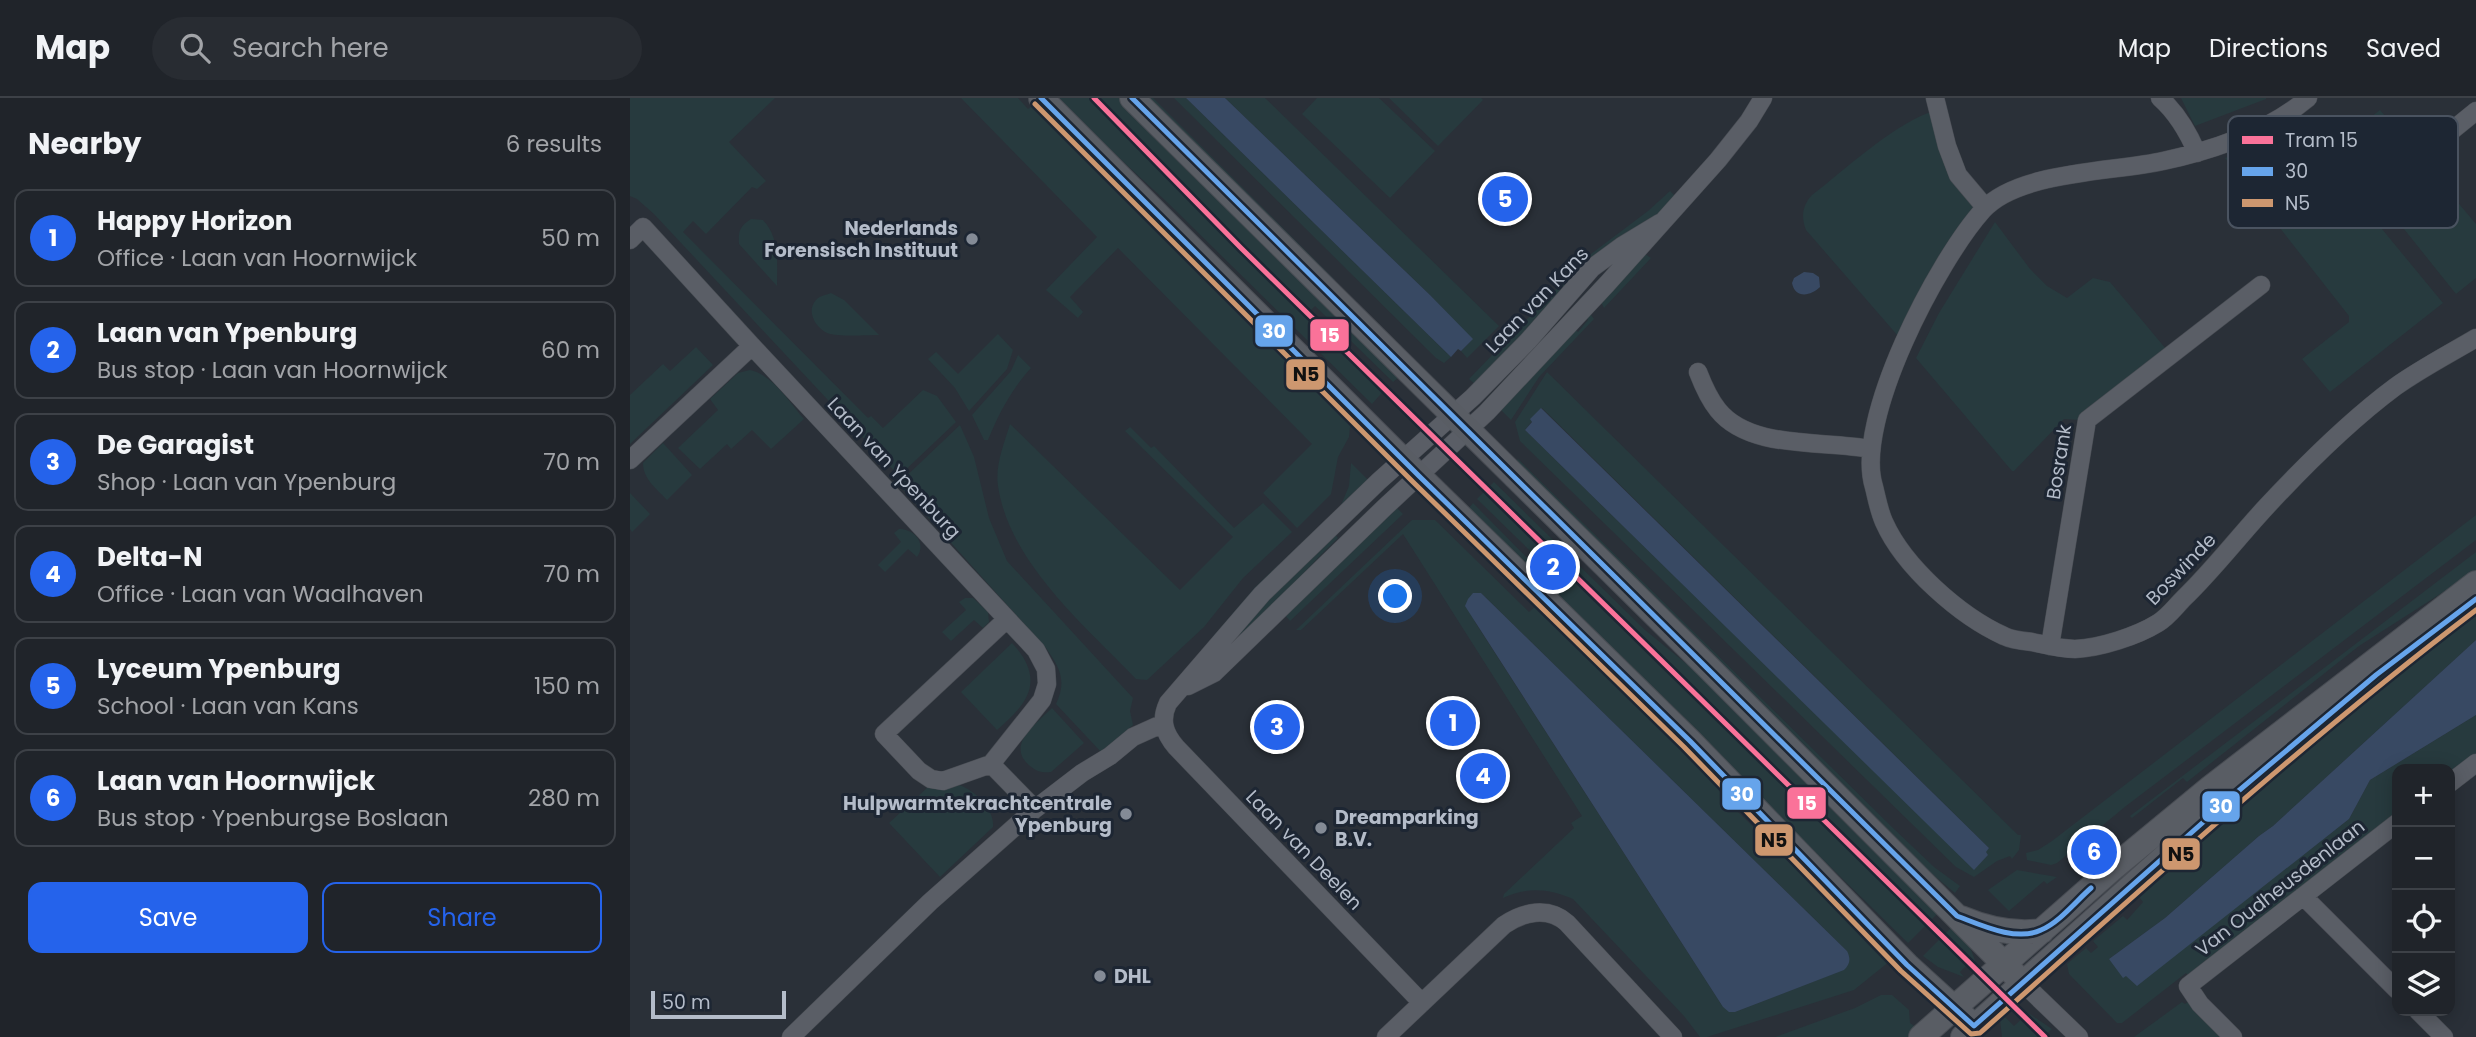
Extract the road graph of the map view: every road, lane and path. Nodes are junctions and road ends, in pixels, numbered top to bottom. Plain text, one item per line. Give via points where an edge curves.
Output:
1 (1041, 98) edge
2 (1132, 98) edge
3 (1763, 98) edge
4 (1936, 98) edge
5 (2160, 98) edge
6 (2308, 98) edge
7 (2476, 111) edge
8 (2284, 116) edge
9 (2458, 126) edge
10 (2228, 141) edge
11 (2197, 153) junction
12 (1985, 207) junction
13 (630, 240) edge
14 (2261, 285) dead end
15 (2476, 338) edge
16 (752, 346) junction
17 (1698, 372) dead end
18 (1460, 423) junction
19 (1870, 449) junction
20 (630, 460) edge
21 (1411, 468) junction
22 (2476, 583) edge
23 (2476, 598) edge
24 (1007, 619) junction
25 (2050, 646) junction
26 (1164, 723) junction
27 (2476, 762) edge
28 (991, 764) junction
29 (2455, 779) edge
30 (1035, 809) junction
31 (2392, 827) edge
32 (2303, 896) junction
33 (1957, 916) junction
34 (2042, 930) junction
35 (2003, 964) junction
36 (2023, 983) junction
37 (2392, 985) edge
38 (1422, 1003) junction
39 (1954, 1007) junction
40 (2423, 1016) edge
41 (1974, 1033) edge
42 (791, 1037) edge
43 (1386, 1037) edge
44 (1673, 1037) edge
45 (1921, 1037) edge
46 (2079, 1037) edge
47 (2233, 1037) edge
48 (2444, 1037) edge

1 - 21 main road
2 - 18 main road
3 - 18 street, Laan van Kans via 1718,160 1660,223 1592,268
4 - 12 street via 1958,175
5 - 11 street via 2172,108
6 - 8 street, Boswinde
7 - 9 street
10 - 11 street, Boswinde
11 - 12 street, Boswinde via 2033,183
12 - 19 street, Boswinde via 1953,251 1919,313 1883,390
13 - 16 street, Laan van Ypenburg via 643,227
14 - 25 street, Bosrank via 2087,419
15 - 25 street, Boswinde via 2396,387 2331,440 2160,622 2120,640 2076,649
16 - 20 street
16 - 24 street, Laan van Ypenburg
17 - 19 street via 1718,411 1754,436
18 - 21 street, Laan van Kans
18 - 33 main road
19 - 25 street, Boswinde via 1870,476 1884,522 1920,573 1969,615 2006,638
21 - 26 street via 1214,673 1182,689 1168,703
21 - 39 main road
22 - 34 main road via 2210,788
23 - 36 main road via 2246,784
24 - 28 street, Laan van Ypenburg via 1042,659 1047,684 1042,700
24 - 28 street via 884,734 931,779 943,781
26 - 30 street via 1133,737
26 - 38 street, Laan van Deelen via 1167,737 1176,747
27 - 29 street
28 - 30 street
30 - 42 street via 930,902
31 - 32 street, Van Oudheusdenlaan
32 - 37 street
32 - 47 street, Van Oudheusdenlaan via 2188,986
33 - 34 main road via 1983,927 2028,933
33 - 35 main road
34 - 35 main road
35 - 36 main road
35 - 39 main road
36 - 41 main road
36 - 46 street
38 - 43 street
38 - 44 street via 1504,925 1538,912 1567,923
39 - 41 main road
39 - 45 main road
40 - 48 street

